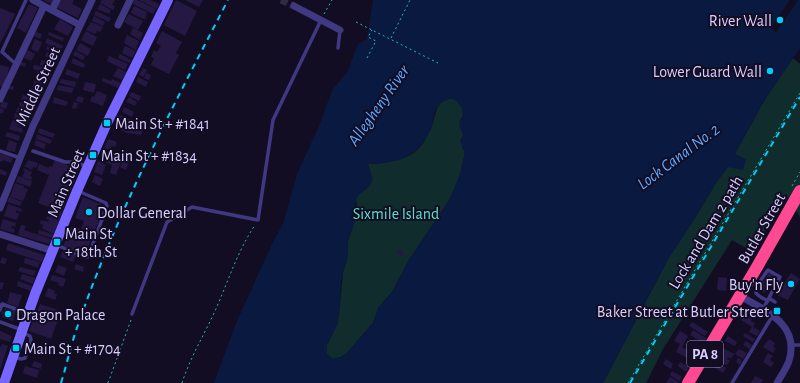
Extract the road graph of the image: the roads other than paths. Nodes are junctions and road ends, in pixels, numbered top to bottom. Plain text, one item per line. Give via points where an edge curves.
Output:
1 (26, 0) edge
2 (33, 0) edge
3 (57, 0) edge
4 (92, 0) edge
5 (130, 0) edge
6 (168, 0) edge
7 (44, 6) junction
8 (294, 6) tunnel mouth
9 (52, 10) junction
10 (321, 20) junction
11 (80, 25) junction
12 (118, 26) dead end
13 (340, 30) joint
14 (338, 48) dead end
15 (1, 52) edge
16 (16, 64) junction
17 (0, 100) edge
18 (0, 151) edge
19 (33, 151) dead end
20 (20, 158) junction
21 (87, 166) junction
22 (77, 191) junction
23 (800, 191) edge
24 (0, 208) edge
25 (0, 234) edge
26 (54, 248) junction
27 (763, 273) junction
28 (772, 281) dead end
29 (777, 284) junction
30 (768, 288) dead end
31 (772, 292) junction
32 (740, 296) junction
33 (768, 299) junction
34 (775, 302) dead end
35 (0, 310) edge
36 (763, 310) junction
37 (28, 313) junction
38 (132, 314) road end
39 (773, 315) junction
40 (0, 322) edge
41 (22, 331) junction
42 (791, 345) junction
43 (800, 345) edge
44 (3, 380) edge
45 (688, 383) edge
46 (732, 383) edge
47 (777, 383) edge

1 - 15 lane
2 - 7 street
3 - 9 street
4 - 11 street, Middle Street
5 - 12 street
6 - 21 main road, Main Street
7 - 9 street
7 - 16 street
8 - 10 street
9 - 11 street
10 - 13 street
10 - 38 lane via 273,120 258,220 192,207 167,222
11 - 20 street, Middle Street
13 - 14 lane
15 - 16 lane
16 - 17 street
18 - 20 lane
19 - 21 lane via 65,162
20 - 24 street, Middle Street
21 - 22 main road, Main Street
22 - 26 main road, Main Street
22 - 26 lane via 106,203 107,206 88,257
23 - 27 highway, Butler Street / PA 8 via 766,250
25 - 26 street
26 - 37 main road, Main Street
27 - 29 lane via 768,270 780,277
27 - 32 highway, Butler Street / PA 8
27 - 33 lane via 761,284 756,291
28 - 29 lane
29 - 31 lane
30 - 31 lane
31 - 33 lane
32 - 36 street
32 - 45 highway, Butler Street / PA 8
33 - 34 lane
33 - 36 lane
35 - 37 lane via 2,304
36 - 39 street
37 - 41 main road, Main Street
39 - 42 street via 786,328
39 - 46 lane
40 - 41 lane
41 - 44 main road, Main Street
42 - 43 lane
42 - 47 street via 788,362

